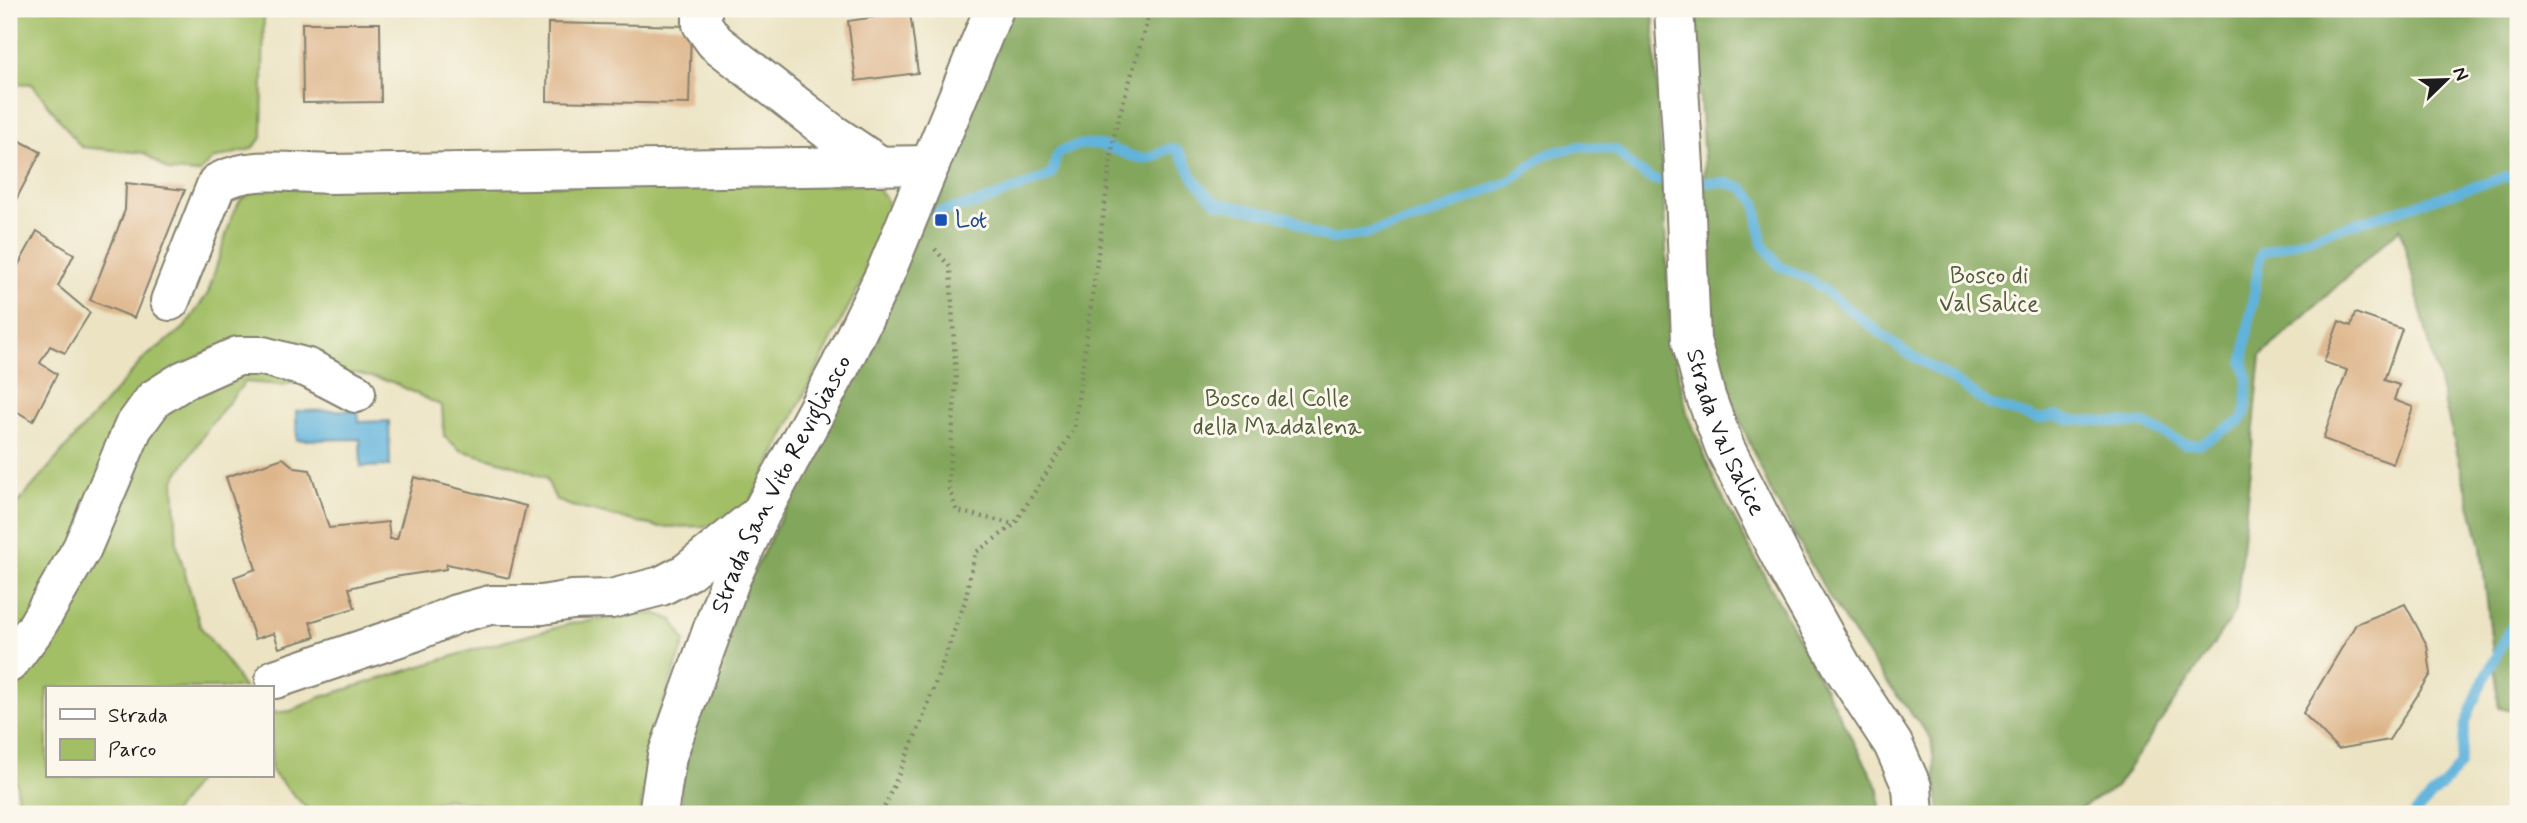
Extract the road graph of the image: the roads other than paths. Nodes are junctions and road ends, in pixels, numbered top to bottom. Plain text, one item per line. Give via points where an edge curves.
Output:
1 (702, 9) edge
2 (994, 9) edge
3 (1674, 9) edge
4 (879, 165) junction
5 (930, 165) junction
6 (170, 301) dead end
7 (356, 393) dead end
8 (760, 515) junction
9 (9, 663) edge
10 (275, 679) dead end
11 (658, 814) edge
12 (1914, 814) edge

1 - 4 street via 702,23 715,42
2 - 5 street, Strada San Vito Revigliasco
3 - 12 street, Strada Val Salice via 1691,340 1725,448 1843,668 1893,744 1912,788
4 - 5 street
4 - 6 street via 252,173 217,183
5 - 8 street, Strada San Vito Revigliasco via 840,367
7 - 9 street via 308,368 263,356 237,356 154,399 132,428 75,559 35,629
8 - 10 street via 686,573 661,586 611,599 490,605
8 - 11 street, Strada San Vito Revigliasco via 682,708 667,756

